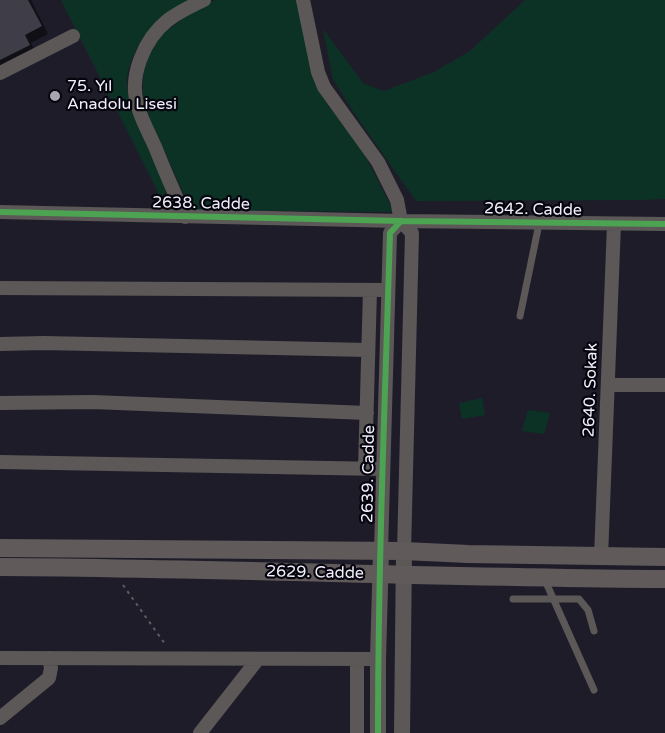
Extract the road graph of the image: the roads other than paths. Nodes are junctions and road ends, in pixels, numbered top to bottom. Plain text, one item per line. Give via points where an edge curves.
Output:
1 (204, 0) edge
2 (303, 0) edge
3 (73, 36) dead end
4 (0, 73) edge
5 (0, 213) edge
6 (185, 217) junction
7 (401, 221) junction
8 (539, 224) junction
9 (614, 224) junction
10 (665, 224) edge
11 (0, 288) edge
12 (370, 290) junction
13 (388, 290) junction
14 (520, 316) dead end
15 (0, 344) edge
16 (368, 350) junction
17 (608, 385) junction
18 (665, 385) edge
19 (0, 403) edge
20 (367, 413) junction
21 (0, 462) edge
22 (365, 469) junction
23 (382, 469) junction
24 (0, 548) edge
25 (381, 551) junction
26 (404, 551) junction
27 (601, 557) junction
28 (665, 557) edge
29 (0, 567) edge
30 (381, 574) junction
31 (404, 575) junction
32 (544, 578) junction
33 (665, 579) edge
34 (513, 599) dead end
35 (554, 599) junction
36 (594, 631) dead end
37 (0, 658) edge
38 (50, 658) junction
39 (258, 659) junction
40 (357, 659) junction
41 (378, 659) junction
42 (594, 690) dead end
43 (0, 718) edge
44 (200, 733) edge
45 (357, 733) edge
46 (378, 733) edge
47 (402, 733) edge

1 - 6 street via 166,22 142,53 135,78 137,105
2 - 7 street via 324,87 378,162 397,201
3 - 4 street
5 - 6 street, 2638. Cadde
6 - 7 street, 2638. Cadde
7 - 8 street, 2642. Cadde
7 - 13 street, 2639. Cadde via 390,233
7 - 26 street via 412,233
8 - 9 street, 2642. Cadde
8 - 14 lane
9 - 10 street, 2642. Cadde
9 - 17 street, 2640. Sokak
11 - 12 street
12 - 13 street
12 - 16 street
13 - 23 street, 2639. Cadde
15 - 16 street
16 - 20 street
17 - 18 street
17 - 27 street, 2640. Sokak
19 - 20 street via 93,402
20 - 22 street
21 - 22 street
22 - 23 street
23 - 25 street, 2639. Cadde
24 - 25 main road, 2629. Cadde
25 - 26 main road, 2629. Cadde
25 - 30 street, 2639. Cadde
26 - 27 main road, 2629. Cadde
26 - 31 street
27 - 28 main road, 2629. Cadde
29 - 30 main road, 2629. Cadde
30 - 31 main road, 2629. Cadde
30 - 41 street, 2639. Cadde
31 - 32 main road, 2629. Cadde
31 - 47 street
32 - 33 main road, 2629. Cadde
32 - 35 lane
34 - 35 lane
35 - 36 lane via 579,599 588,610
35 - 42 lane
37 - 38 street
38 - 39 street
38 - 43 street via 49,678
39 - 40 street
39 - 44 street
40 - 41 street
40 - 45 street
41 - 46 street, 2639. Cadde

